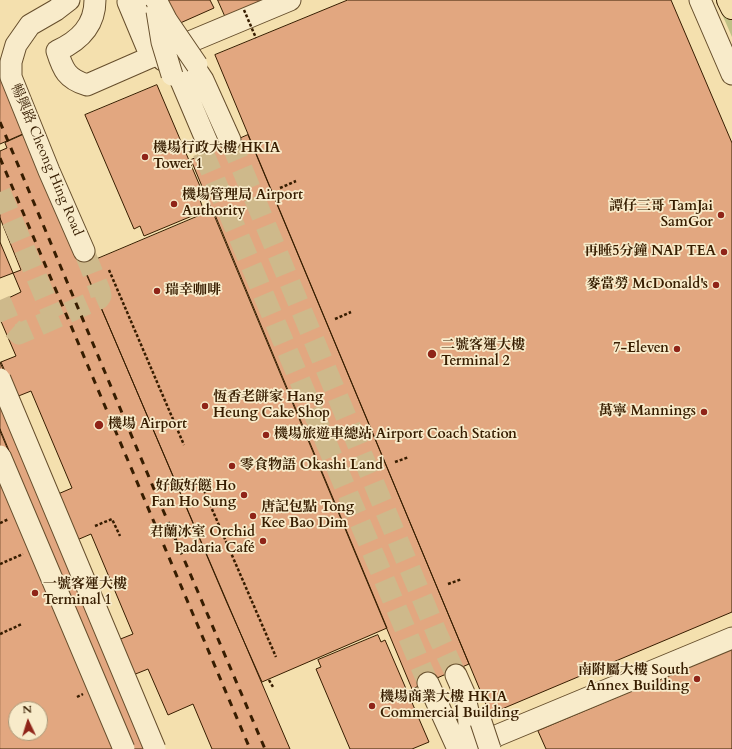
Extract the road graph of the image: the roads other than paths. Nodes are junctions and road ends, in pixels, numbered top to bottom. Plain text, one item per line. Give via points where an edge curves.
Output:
1 (68, 0) edge
2 (95, 0) edge
3 (127, 0) edge
4 (134, 0) edge
5 (156, 0) edge
6 (290, 0) edge
7 (700, 0) edge
8 (728, 0) edge
9 (732, 8) edge
10 (8, 43) edge
11 (180, 46) junction
12 (151, 57) junction
13 (732, 74) edge
14 (84, 251) tunnel mouth
15 (0, 379) edge
16 (0, 456) edge
17 (732, 638) edge
18 (428, 683) tunnel mouth
19 (124, 749) edge
20 (155, 749) edge
21 (458, 749) edge
22 (471, 749) edge
23 (481, 749) edge
24 (490, 749) edge

1 - 10 street, 暢興路 Cheong Hing Road
2 - 12 street via 92,19 86,31 77,40 57,51 69,77 87,85
3 - 12 street
4 - 11 street via 166,35
5 - 11 street, bridge via 207,82 232,140 203,80
5 - 12 street, bridge via 162,42 172,75 205,147 179,76 169,61
6 - 11 street
7 - 13 street
8 - 9 main road
10 - 14 street, 暢興路 Cheong Hing Road via 12,77
15 - 20 street, bridge
16 - 19 street, bridge
17 - 23 street via 496,736
18 - 21 street
22 - 24 street, bridge via 468,710 457,673

